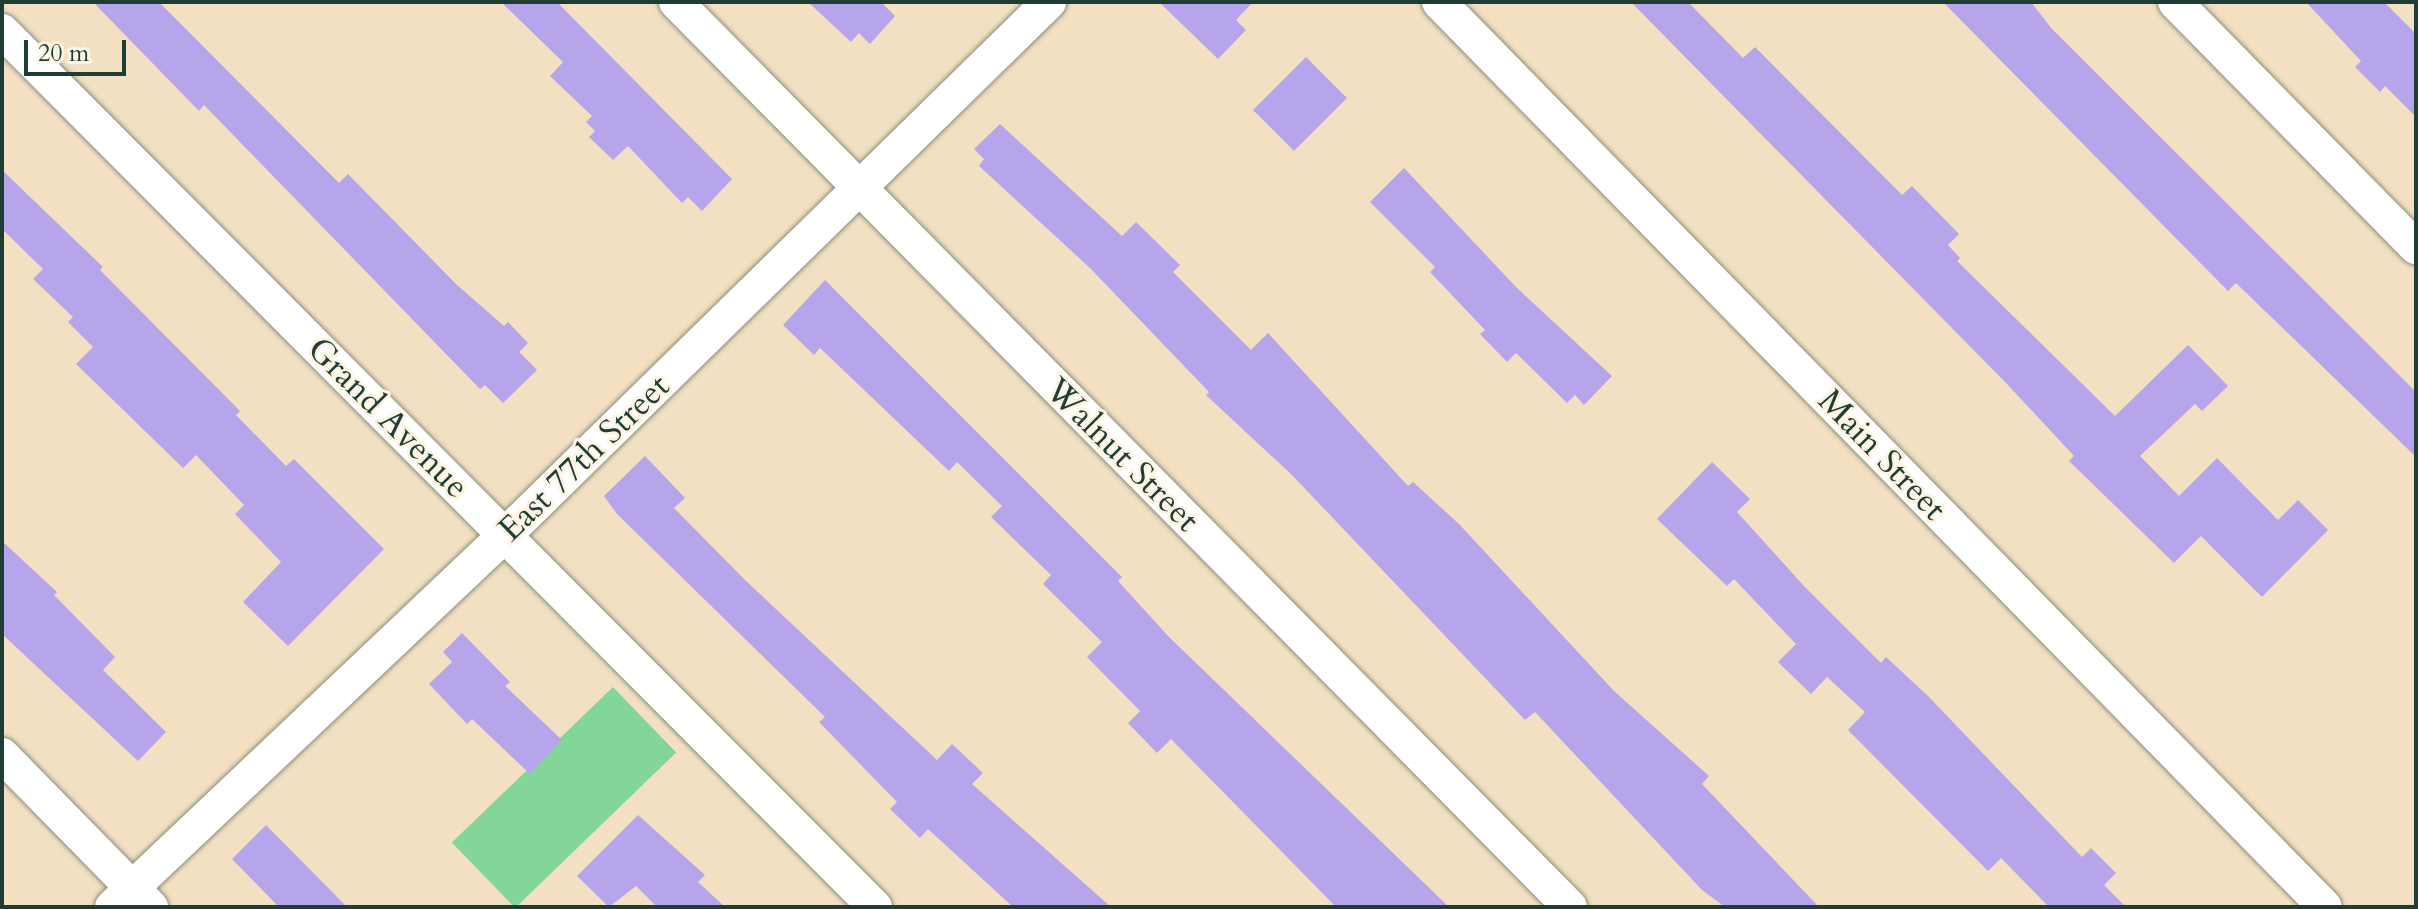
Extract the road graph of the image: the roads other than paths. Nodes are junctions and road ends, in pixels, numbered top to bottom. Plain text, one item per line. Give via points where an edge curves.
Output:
1 (676, 2) edge
2 (1049, 2) edge
3 (1439, 2) edge
4 (2175, 2) edge
5 (2, 31) edge
6 (857, 189) junction
7 (2416, 247) edge
8 (505, 535) junction
9 (2, 755) edge
10 (132, 901) edge
11 (875, 907) edge
12 (1570, 907) edge
13 (2325, 907) edge

1 - 6 street, Walnut Street
2 - 6 street, East 77th Street
3 - 13 street, Main Street
4 - 7 street
5 - 8 street, Grand Avenue
6 - 8 street, East 77th Street
6 - 12 street, Walnut Street
8 - 10 street, East 77th Street
8 - 11 street, Grand Avenue
9 - 10 street

